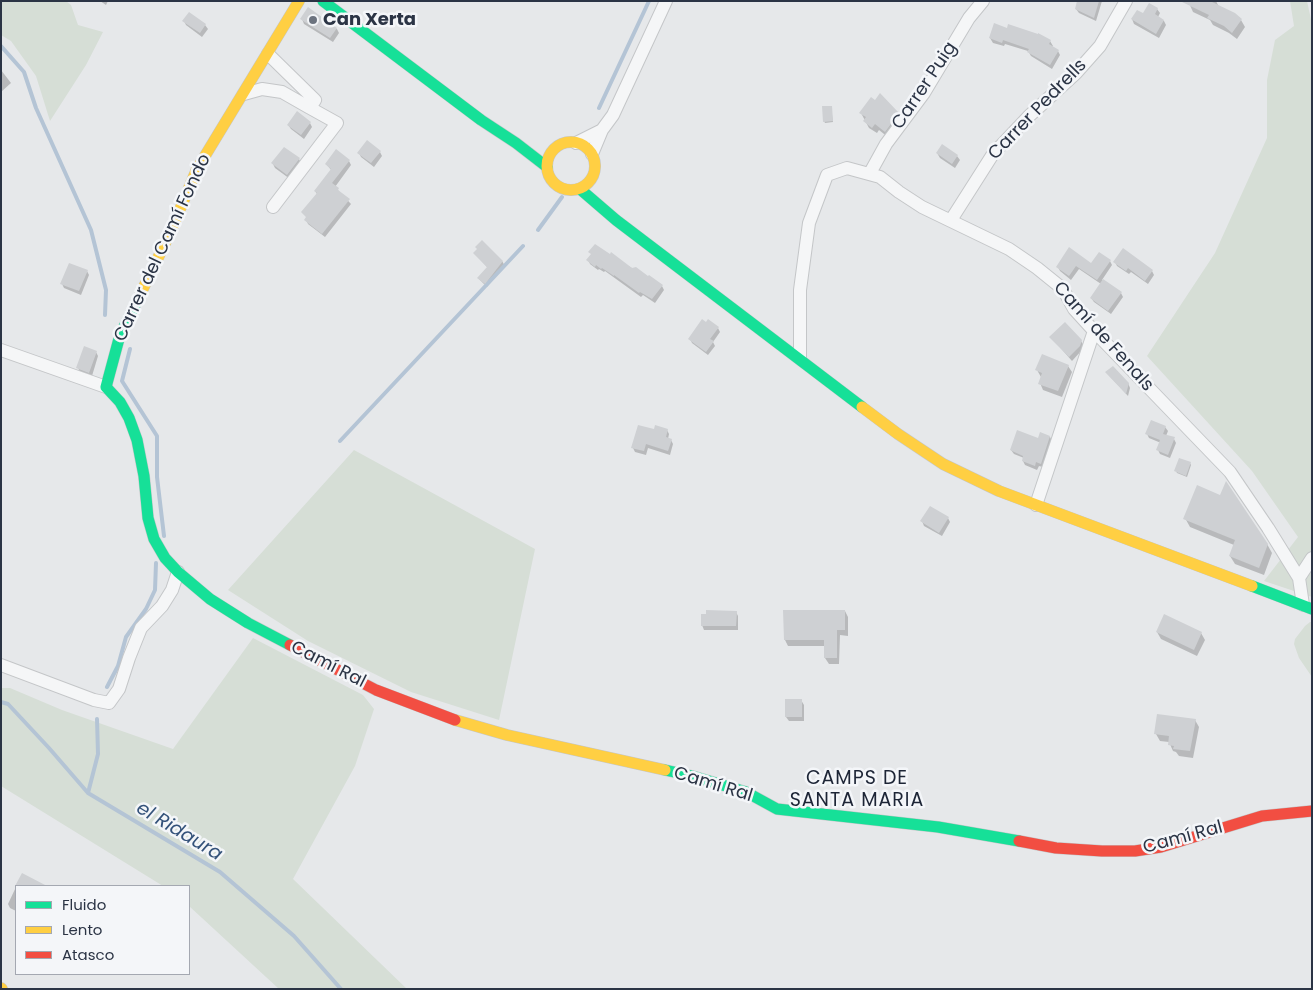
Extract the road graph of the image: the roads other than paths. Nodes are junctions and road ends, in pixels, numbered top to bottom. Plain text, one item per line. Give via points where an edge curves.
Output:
1 (300, 1) edge
2 (323, 1) edge
3 (666, 1) edge
4 (983, 1) edge
5 (1126, 1) edge
6 (268, 54) junction
7 (244, 94) junction
8 (310, 108) junction
9 (602, 130) junction
10 (516, 143) junction
11 (576, 143) junction
12 (553, 150) junction
13 (592, 154) junction
14 (547, 167) junction
15 (870, 173) junction
16 (598, 185) junction
17 (580, 189) junction
18 (273, 207) dead end
19 (616, 220) junction
20 (951, 220) junction
21 (1094, 331) junction
22 (1, 350) edge
23 (800, 358) junction
24 (106, 387) junction
25 (1036, 505) junction
26 (1312, 558) edge
27 (178, 572) junction
28 (1299, 578) junction
29 (1307, 607) edge
30 (1, 665) edge
31 (1312, 811) edge

1 - 6 street, Carrer del Camí Fondo
2 - 10 street
3 - 9 street via 613,115
4 - 15 street, Carrer Puig via 969,18 924,93 886,144
5 - 20 street, Carrer Pedrells via 1100,46 993,154
6 - 7 street, Carrer del Camí Fondo
6 - 8 street via 315,100
7 - 8 street via 262,89 282,92
7 - 24 street, Carrer del Camí Fondo via 197,169 120,335
8 - 18 street via 337,123
9 - 11 street
9 - 13 street
10 - 12 street
10 - 14 street
11 - 12 street via 562,144
11 - 13 street
12 - 14 street
13 - 16 street
14 - 17 street via 548,175 556,186 568,191
15 - 20 street, Camí de Fenals via 922,207
15 - 23 street, Camí de Fenals via 847,168 827,175 819,194 809,224 800,290
16 - 17 street via 588,184
16 - 19 street
17 - 19 street
19 - 23 street
20 - 21 street, Camí de Fenals via 1009,249 1037,268 1063,289 1074,309
21 - 25 street
21 - 28 street, Camí de Fenals via 1230,472
22 - 24 street
23 - 25 street via 898,434 943,464
24 - 27 street via 120,402 137,440 154,539
25 - 29 street
26 - 28 street
27 - 30 street via 162,606 141,628 119,690 109,703
27 - 31 street, Camí Ral via 210,599 248,623 376,690 410,704 506,735 692,776 746,792 777,808 938,828 1056,848 1102,851 1161,847 1262,816
28 - 29 street, Camí de Fenals

